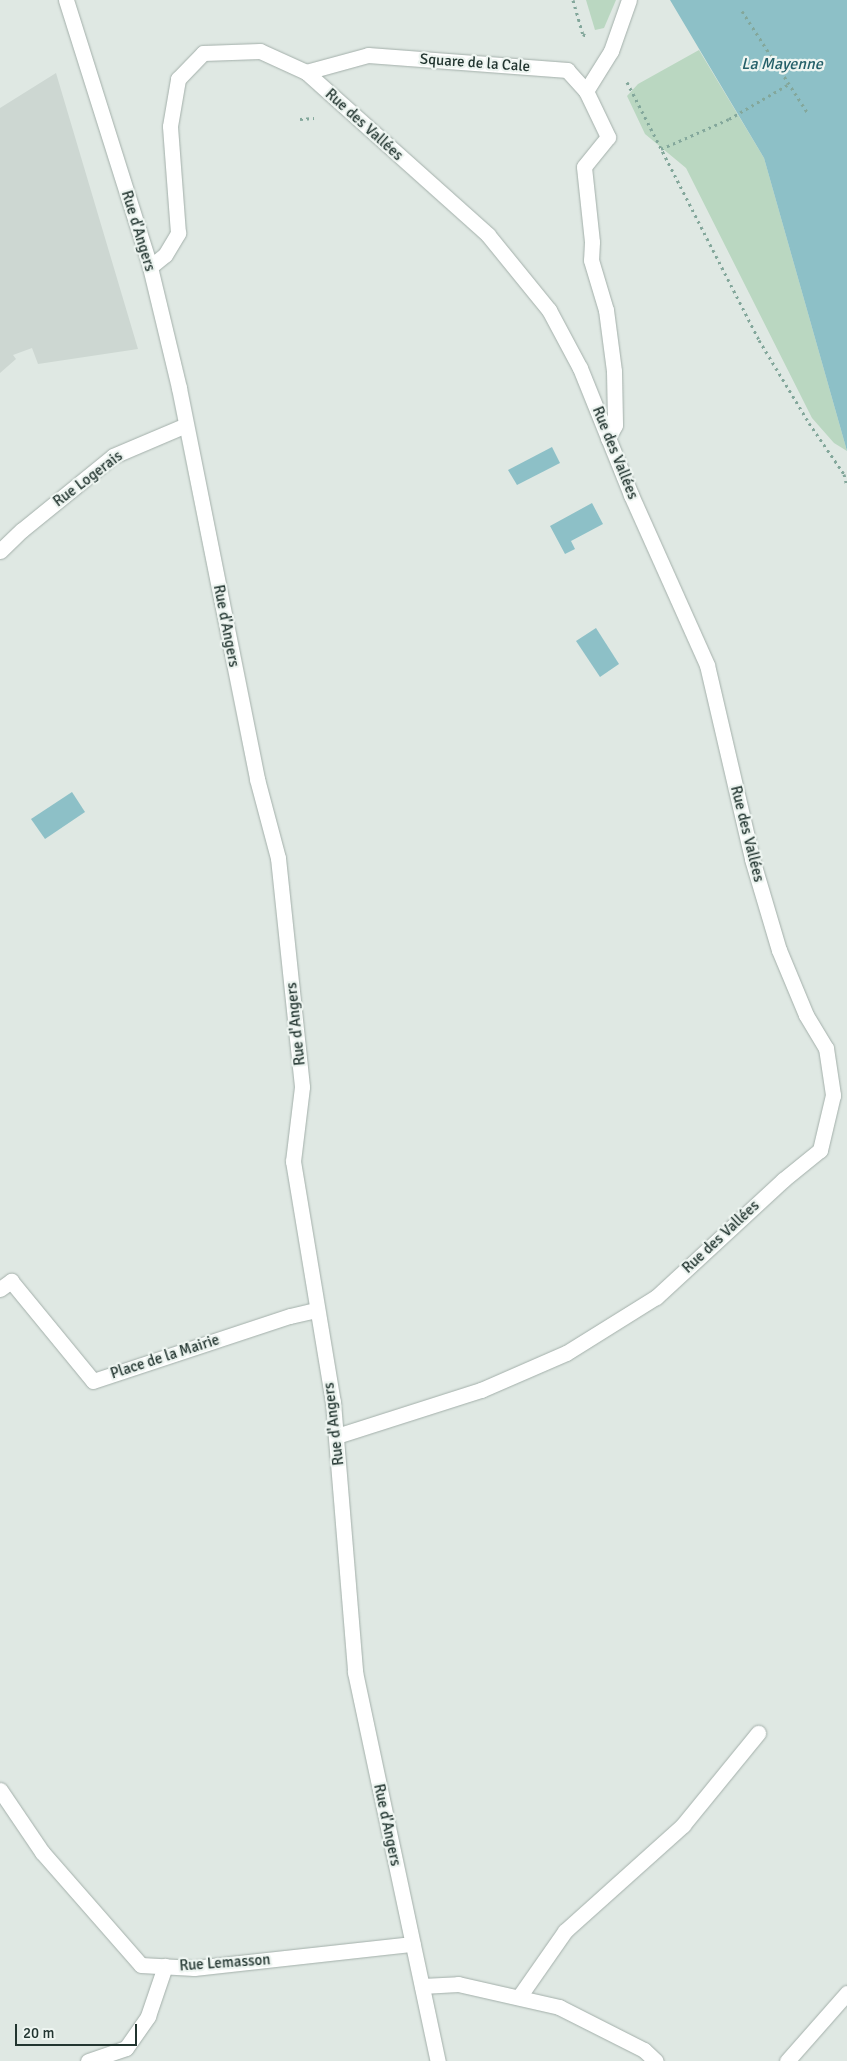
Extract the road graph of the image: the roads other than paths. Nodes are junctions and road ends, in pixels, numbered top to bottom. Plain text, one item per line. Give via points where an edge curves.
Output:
1 (66, 0) edge
2 (628, 0) edge
3 (306, 72) junction
4 (586, 91) junction
5 (150, 267) junction
6 (186, 425) junction
7 (608, 438) junction
8 (0, 551) edge
9 (0, 1289) edge
10 (316, 1310) junction
11 (337, 1436) junction
12 (758, 1733) dead end
13 (0, 1790) edge
14 (413, 1944) junction
15 (165, 1966) junction
16 (422, 1986) junction
17 (847, 1993) edge
18 (519, 1997) junction
19 (88, 2061) edge
20 (438, 2061) edge
21 (656, 2061) edge
22 (787, 2061) edge

1 - 5 street, Rue d'Angers
2 - 4 street via 611,51
3 - 4 street, Square de la Cale via 368,56 567,70
3 - 5 street, Rue des Vallées via 260,51 203,53 178,79 170,126 178,233 165,256
3 - 7 street, Rue des Vallées via 488,235 549,310 580,368
4 - 7 street, Square de la Cale via 608,137 584,166 591,260 606,310 614,371 615,425
5 - 6 street, Rue d'Angers
6 - 8 street, Rue Logerais via 113,456
6 - 10 street, Rue d'Angers via 256,779 278,858 302,1086 292,1161
7 - 11 street, Rue des Vallées via 707,665 752,860 779,950 806,1015 826,1048 833,1095 820,1150 656,1297 566,1353 481,1390
9 - 10 street, Place de la Mairie via 11,1281 93,1381
10 - 11 street, Rue d'Angers
11 - 14 street, Rue d'Angers via 355,1672
12 - 18 street via 683,1824 566,1931
13 - 15 street, Rue Lemasson via 42,1852 142,1966
14 - 15 street, Rue Lemasson via 194,1968
14 - 16 street, Rue d'Angers
15 - 19 street via 148,2016 126,2048
16 - 18 street via 458,1984
16 - 20 street, Rue d'Angers
17 - 22 street
18 - 21 street via 559,2007 644,2050

